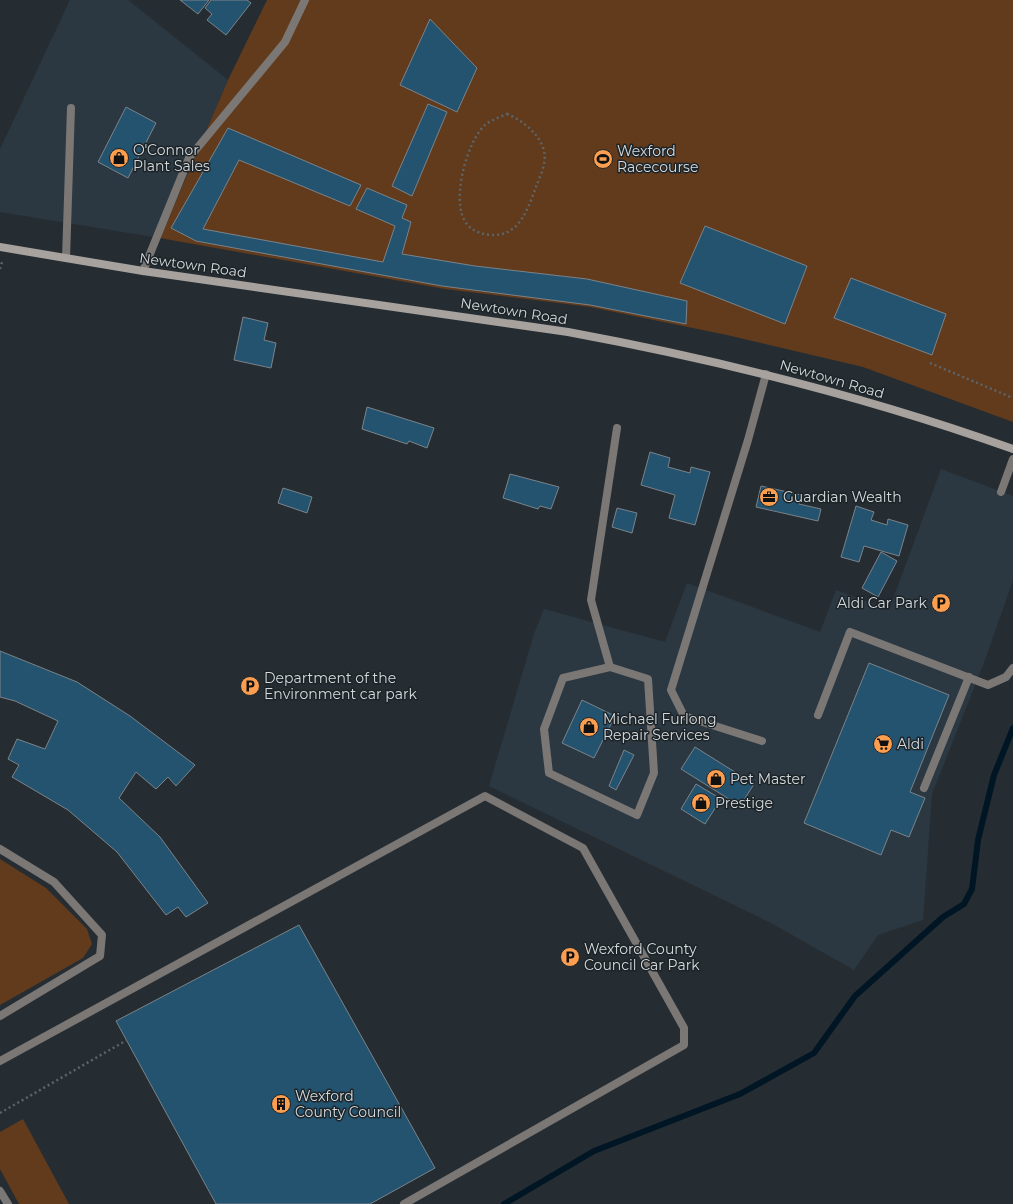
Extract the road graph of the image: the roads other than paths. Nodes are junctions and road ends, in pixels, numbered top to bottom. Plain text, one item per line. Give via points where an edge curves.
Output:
1 (305, 0) edge
2 (72, 108) dead end
3 (0, 247) edge
4 (66, 258) junction
5 (142, 271) junction
6 (766, 374) junction
7 (617, 428) dead end
8 (1013, 449) edge
9 (1013, 459) edge
10 (1001, 492) dead end
11 (610, 667) junction
12 (1013, 668) edge
13 (969, 677) junction
14 (818, 715) dead end
15 (762, 741) dead end
16 (924, 788) dead end
17 (0, 849) edge
18 (0, 1016) edge
19 (0, 1061) edge
20 (0, 1191) edge
21 (8, 1204) edge
22 (404, 1204) edge

1 - 5 lane via 285,42 189,158
2 - 4 lane
3 - 4 main road, Newtown Road
4 - 5 main road, Newtown Road
5 - 6 main road, Newtown Road via 568,332
6 - 8 main road, Newtown Road via 950,426
6 - 15 lane via 671,690 684,716
7 - 11 lane via 590,600
9 - 10 lane
11 - 11 lane via 648,679 654,773 637,815 549,773 544,729 563,678
12 - 13 lane via 1006,677 988,685
13 - 14 lane via 850,632
13 - 16 lane
17 - 18 lane via 54,882 102,935 100,956
19 - 22 lane via 485,796 583,848 684,1028 684,1045
20 - 21 lane

